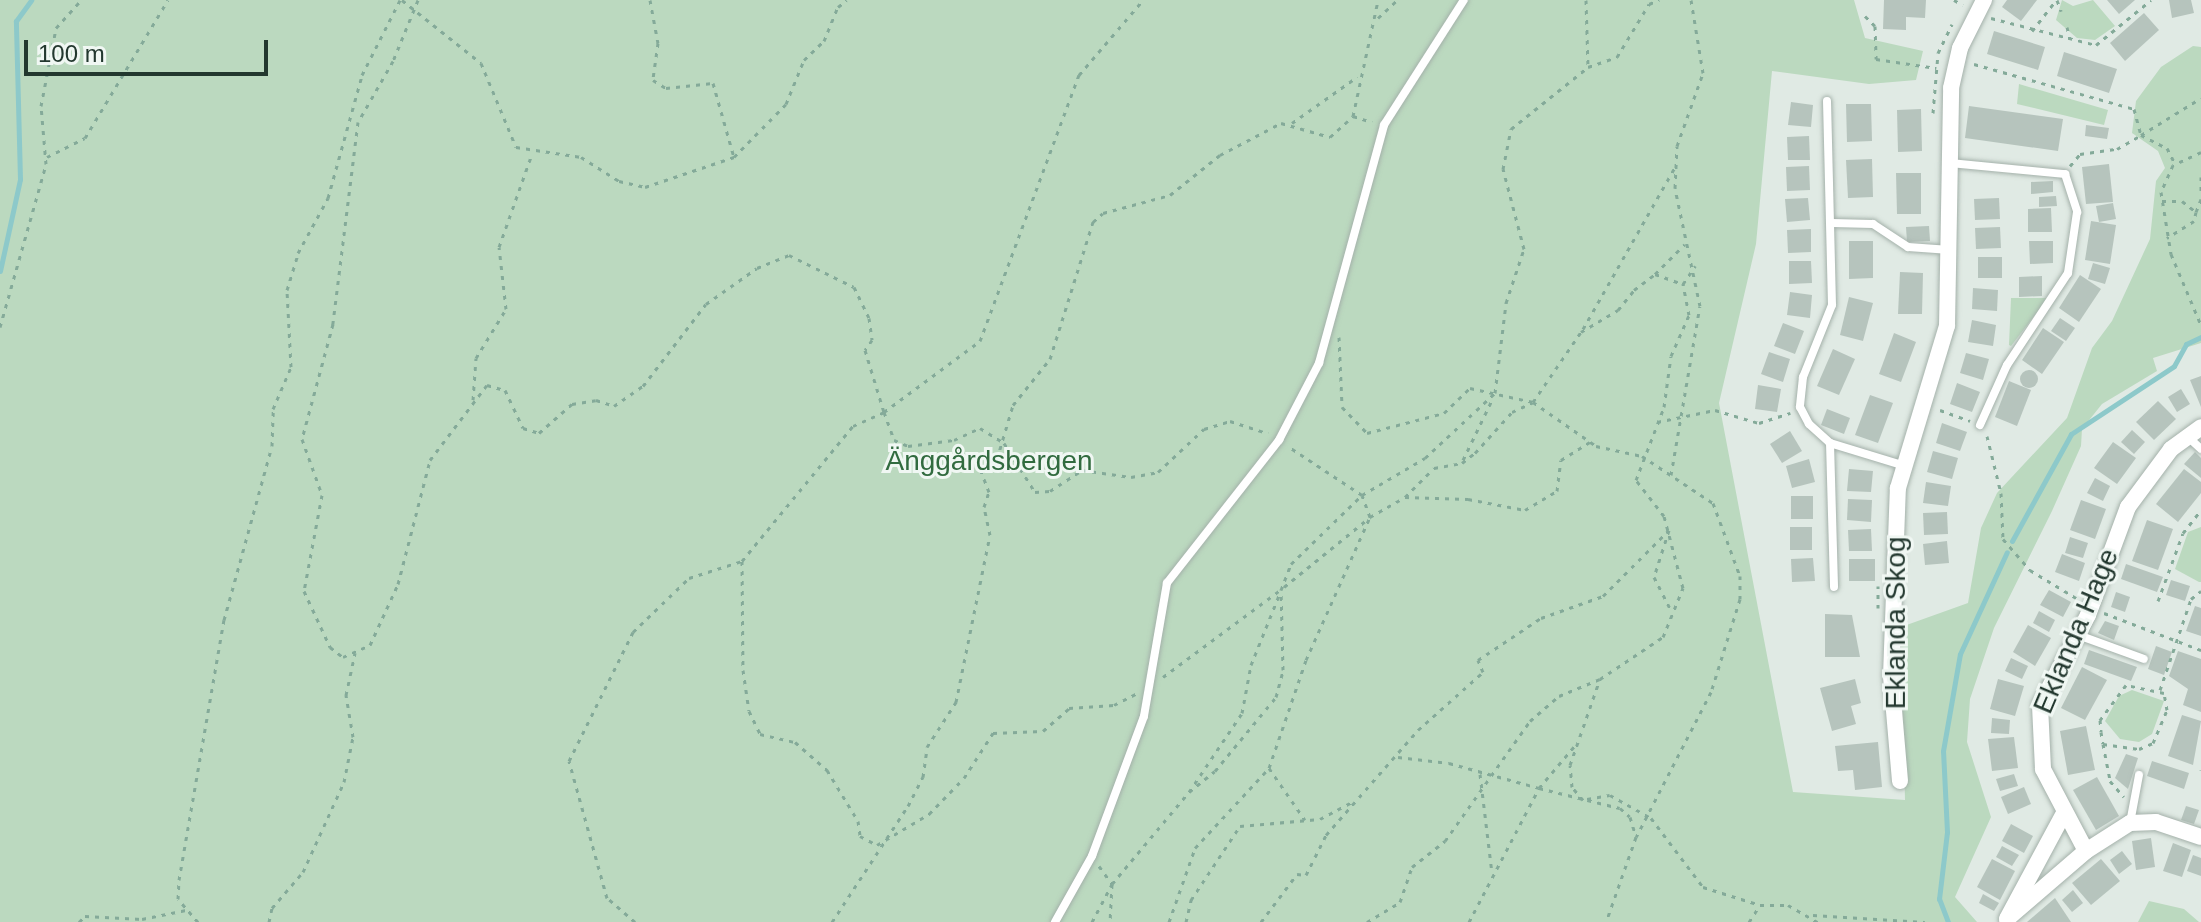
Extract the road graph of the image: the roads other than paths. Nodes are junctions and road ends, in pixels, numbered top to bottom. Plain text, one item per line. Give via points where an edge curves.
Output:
1 (1464, 0) edge
2 (1975, 6) edge
3 (1827, 101) dead end
4 (1946, 162) junction
5 (1832, 223) junction
6 (1950, 250) junction
7 (1980, 425) road end
8 (2194, 432) edge
9 (1830, 443) junction
10 (2201, 449) edge
11 (1902, 465) junction
12 (1834, 587) dead end
13 (2077, 635) junction
14 (2144, 659) dead end
15 (2139, 775) dead end
16 (1900, 781) dead end
17 (2064, 813) junction
18 (2130, 823) junction
19 (2201, 837) edge
20 (2086, 851) junction
21 (2036, 861) junction
22 (2056, 877) junction
23 (1055, 922) edge

1 - 23 lane via 1384,125 1319,363 1279,440 1167,583 1144,716 1092,856
2 - 4 street, Eklanda Skog via 1952,78
3 - 5 lane
4 - 6 street, Eklanda Skog
4 - 7 lane via 2065,174 2077,212 2071,265 2007,365
5 - 6 lane via 1873,224 1908,247
5 - 9 lane via 1832,305 1803,377 1800,407
6 - 11 street, Eklanda Skog via 1943,347
8 - 10 lane
8 - 13 street, Eklanda Hage via 2128,507
9 - 11 lane
9 - 12 lane
11 - 16 street, Eklanda Skog via 1891,676
13 - 14 lane
13 - 17 street, Eklanda Hage via 2048,685 2037,725 2043,769
15 - 18 lane
17 - 20 street, Eklanda Hage
17 - 21 street
18 - 19 street via 2156,822
18 - 20 street
20 - 22 street
21 - 22 street
21 - 22 street via 2007,919

